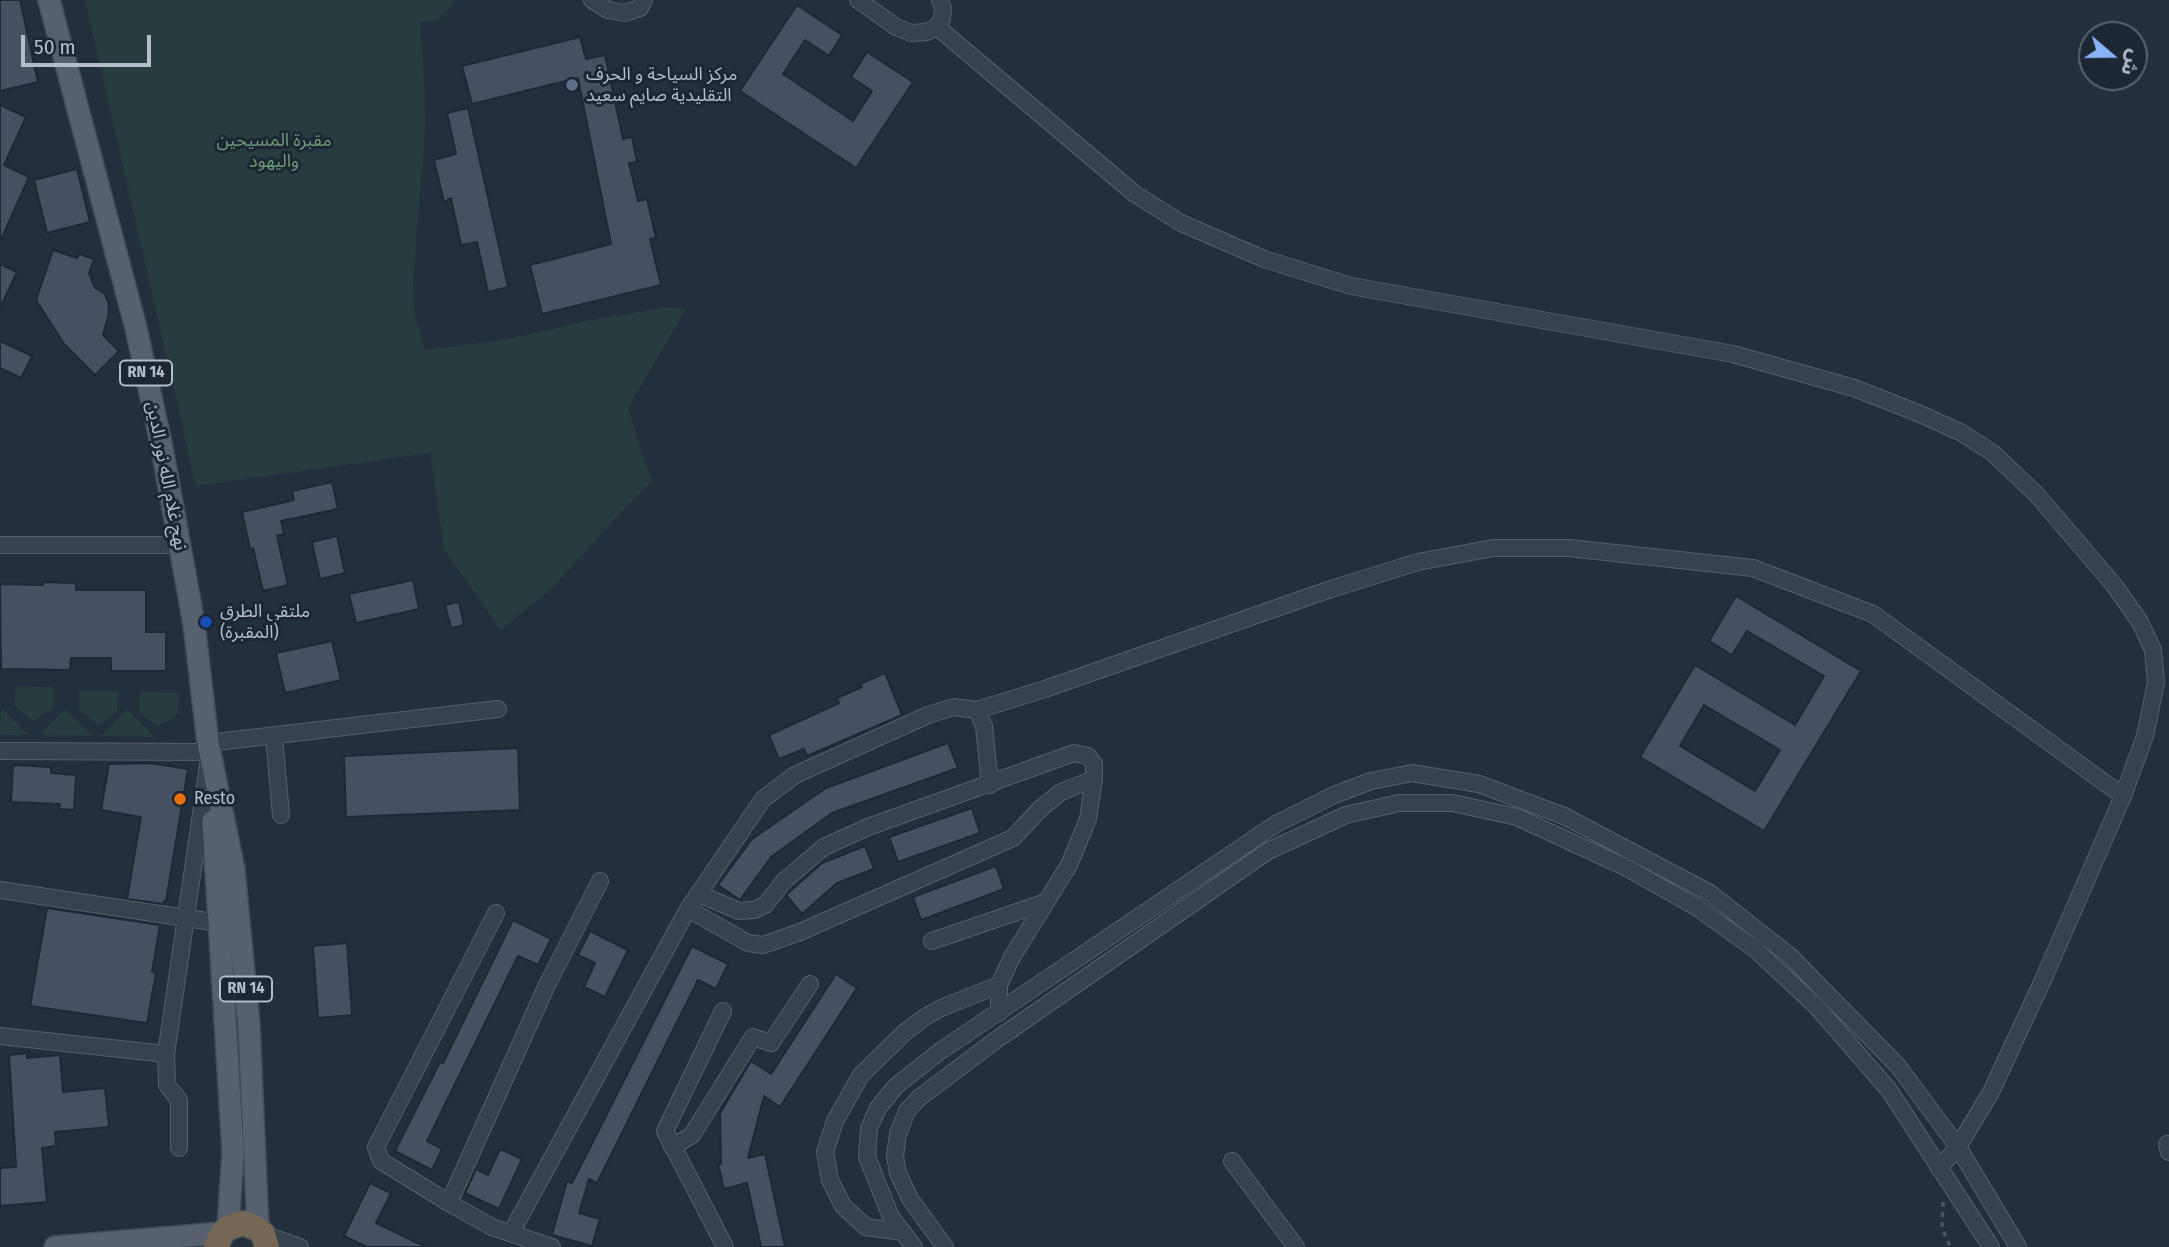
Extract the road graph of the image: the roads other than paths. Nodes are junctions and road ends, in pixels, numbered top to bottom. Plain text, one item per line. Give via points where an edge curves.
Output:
1 (49, 0) edge
2 (592, 0) edge
3 (644, 0) edge
4 (858, 0) edge
5 (940, 0) edge
6 (936, 27) junction
7 (0, 545) edge
8 (180, 545) junction
9 (498, 709) dead end
10 (977, 710) junction
11 (274, 737) junction
12 (209, 748) junction
13 (0, 751) edge
14 (1094, 779) junction
15 (990, 785) junction
16 (2123, 796) junction
17 (281, 815) dead end
18 (600, 881) dead end
19 (0, 890) edge
20 (699, 894) junction
21 (1046, 902) junction
22 (688, 909) junction
23 (496, 913) dead end
24 (185, 918) junction
25 (229, 923) junction
26 (932, 941) dead end
27 (810, 984) dead end
28 (999, 985) junction
29 (723, 1011) dead end
30 (999, 1013) junction
31 (0, 1036) edge
32 (166, 1054) junction
33 (2169, 1144) edge
34 (672, 1147) junction
35 (1958, 1147) junction
36 (179, 1148) dead end
37 (2169, 1152) edge
38 (1232, 1161) dead end
39 (1942, 1172) junction
40 (449, 1203) junction
41 (512, 1233) junction
42 (903, 1233) junction
43 (222, 1236) edge
44 (262, 1237) edge
45 (55, 1247) edge
46 (300, 1247) edge
47 (552, 1247) edge
48 (725, 1247) edge
49 (914, 1247) edge
50 (945, 1247) edge
51 (1296, 1247) edge
52 (1991, 1247) edge
53 (2018, 1247) edge

1 - 8 main road, نهج غلام الله نور الدين / RN 14 via 136,328
2 - 3 street via 625,13 640,8
4 - 6 street via 911,33
5 - 6 street via 942,19
6 - 16 street via 1135,194 1181,223 1264,259 1351,286 1733,354 1854,388 1939,422 1993,453 2037,495 2114,585 2153,650 2156,683
7 - 8 street
8 - 12 main road, نهج غلام الله نور الدين / RN 14
9 - 11 street
10 - 15 street via 984,726
10 - 16 street via 1418,562 1493,548 1569,548 1753,568 1874,614
10 - 20 street via 954,707 928,715 794,775 763,799
11 - 12 street
11 - 17 street
12 - 13 street
12 - 24 street
12 - 25 main road, RN 14
14 - 15 street via 1094,764 1088,756 1074,753
14 - 21 street via 1088,818 1069,865
14 - 22 street via 1061,792 1013,838 764,944 748,943
15 - 20 street via 824,847 784,881 765,905 754,910 739,911
16 - 35 street via 2009,1056
18 - 40 street via 546,987
19 - 24 street
20 - 22 street
21 - 26 street
21 - 28 street
22 - 41 street
23 - 40 street via 376,1147 381,1161
24 - 25 street
24 - 32 street
25 - 43 main road, RN 14 via 233,1152
25 - 44 main road, RN 14 via 249,1025
27 - 34 street via 771,1043 753,1037 692,1135
28 - 30 street
28 - 42 street via 942,1008 905,1032 861,1075 835,1121 825,1152 830,1180 843,1206 866,1227
29 - 34 street via 665,1131
30 - 35 street via 1276,824 1371,781 1412,773 1479,784 1564,816 1710,892 1790,956 1889,1057
30 - 42 street via 896,1086 869,1128 867,1157 891,1217
31 - 32 street
32 - 36 street via 167,1085 179,1100
33 - 37 street
34 - 48 street
35 - 39 street
35 - 53 street
38 - 51 street
39 - 50 street via 1889,1090 1817,1007 1755,949 1696,907 1625,867 1517,817 1452,803 1399,803 1346,815 1268,851 919,1098 907,1111 895,1156 910,1199
39 - 52 street
40 - 41 street
41 - 47 street
42 - 49 street
43 - 44 highway via 243,1223
43 - 45 main road
44 - 46 street

